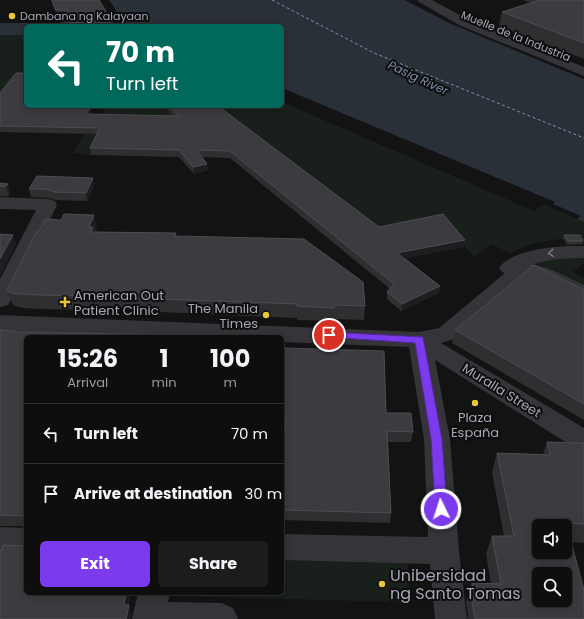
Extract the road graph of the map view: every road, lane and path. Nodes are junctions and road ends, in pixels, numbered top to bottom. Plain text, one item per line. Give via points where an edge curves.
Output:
1 (424, 0) edge
2 (584, 63) edge
3 (584, 72) edge
4 (0, 203) edge
5 (584, 252) edge
6 (584, 294) edge
7 (0, 300) edge
8 (0, 323) edge
9 (419, 340) junction
10 (584, 441) edge
11 (0, 540) edge
12 (24, 540) edge
13 (284, 547) edge
14 (444, 551) junction
15 (150, 610) edge
16 (222, 619) edge
17 (451, 619) edge

1 - 2 street, Muelle de la Industria
1 - 3 street via 466,23
4 - 7 street via 48,205
5 -> 9 street via 547,253 520,261
6 - 9 street via 539,272 522,270 446,334
8 - 9 street
9 - 10 street, Muralla Street
9 - 14 street via 437,439
11 - 12 street
13 - 14 street
14 - 17 street
15 - 16 street

